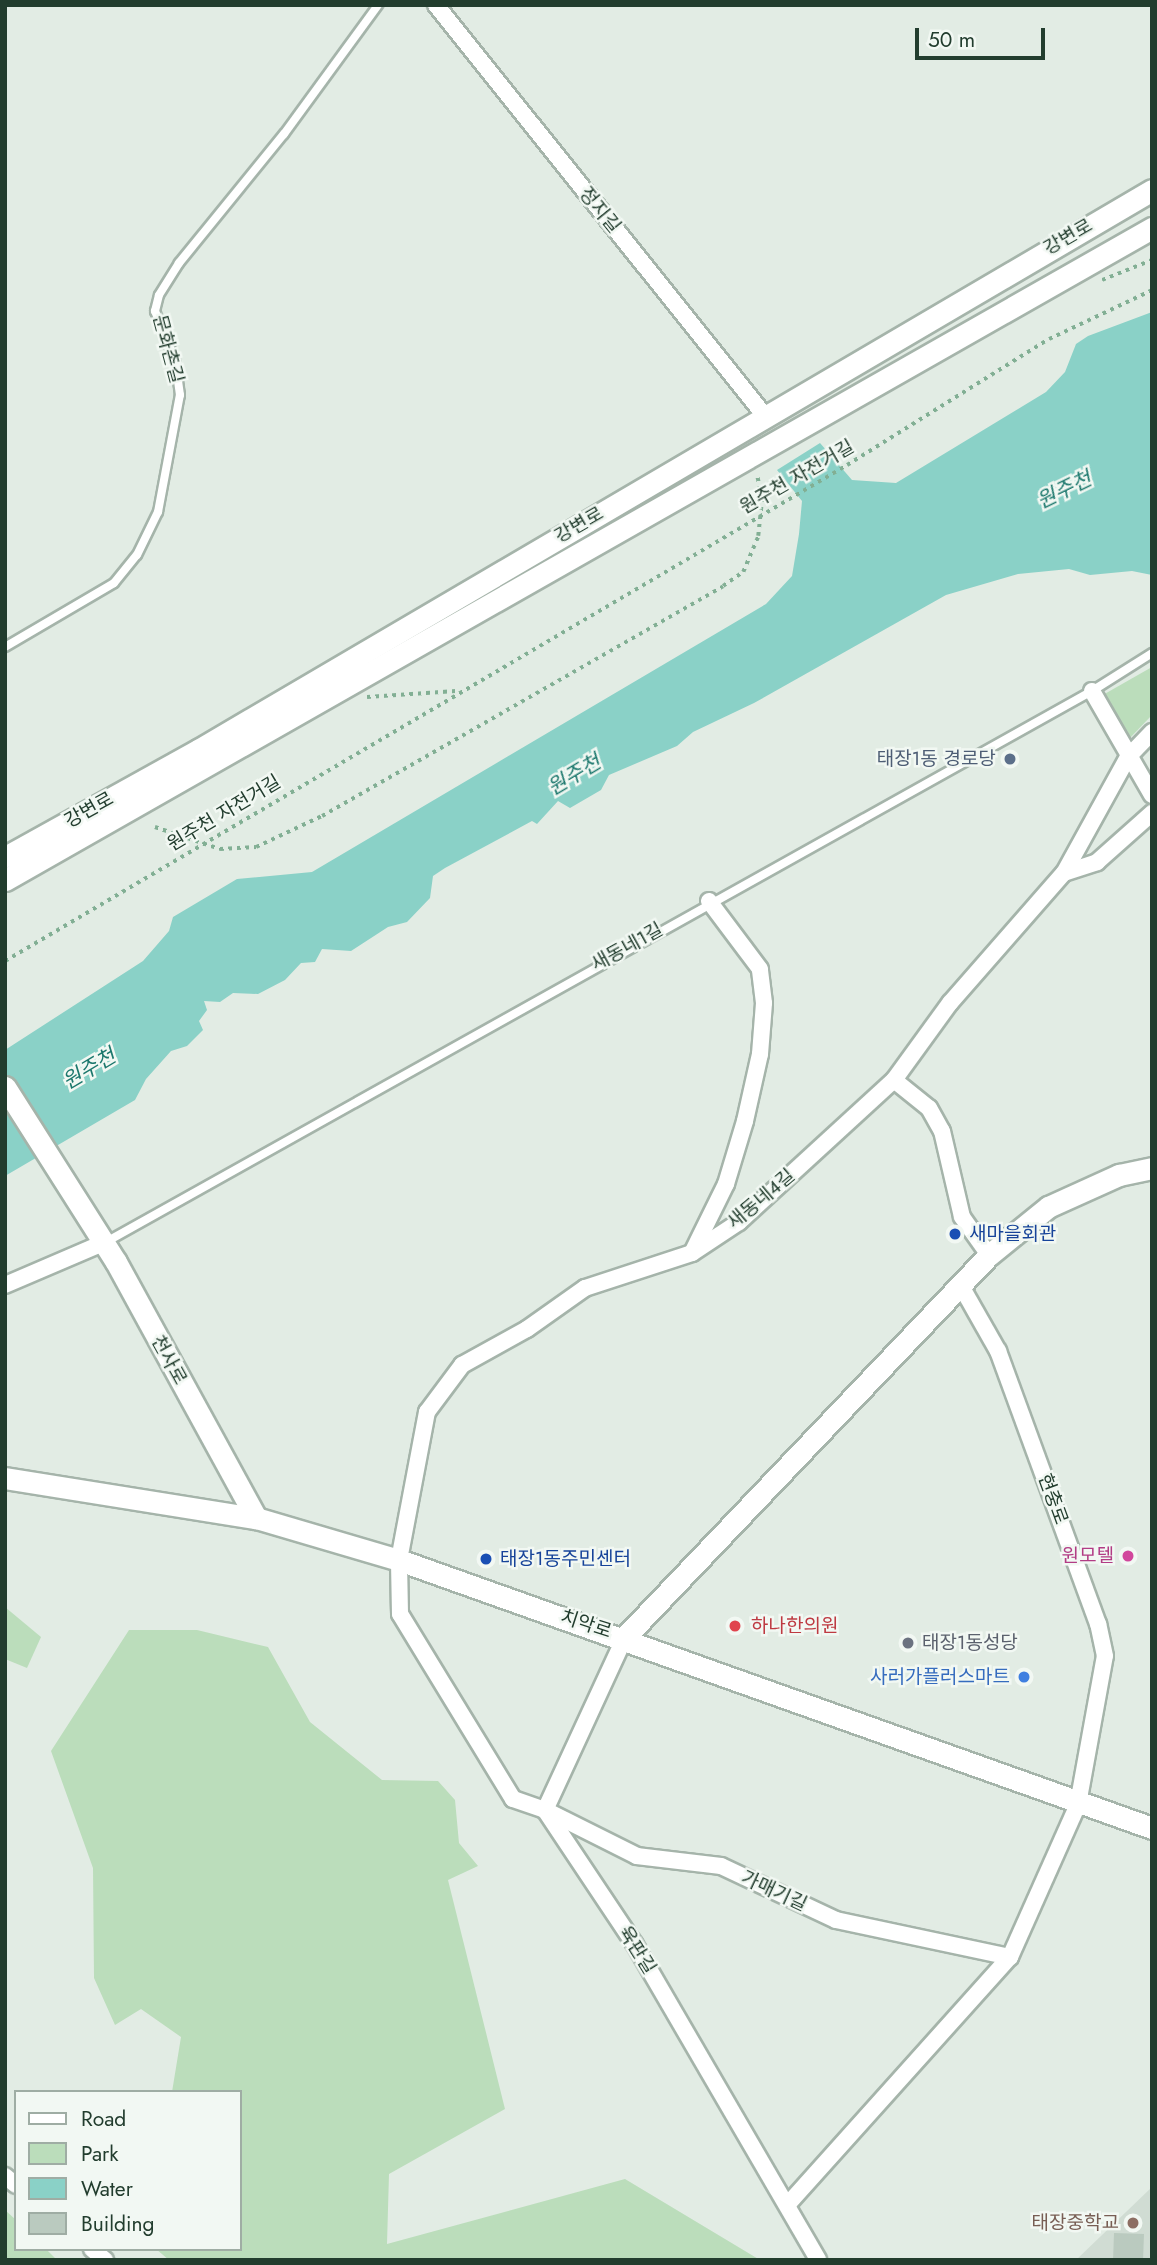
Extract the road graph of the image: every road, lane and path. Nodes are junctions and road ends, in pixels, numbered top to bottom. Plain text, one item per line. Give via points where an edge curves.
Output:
1 (378, 5) edge
2 (436, 5) edge
3 (1152, 190) edge
4 (1152, 228) edge
5 (1152, 290) edge
6 (765, 415) junction
7 (780, 435) junction
8 (760, 514) junction
9 (5, 647) edge
10 (1152, 653) edge
11 (458, 691) junction
12 (1092, 691) junction
13 (367, 697) dead end
14 (1152, 732) edge
15 (1128, 757) junction
16 (1152, 795) edge
17 (1152, 813) edge
18 (155, 827) dead end
19 (200, 843) junction
20 (5, 857) edge
21 (1064, 873) junction
22 (5, 880) edge
23 (709, 901) junction
24 (5, 961) edge
25 (894, 1080) junction
26 (5, 1087) edge
27 (1152, 1168) edge
28 (103, 1243) junction
29 (692, 1253) junction
30 (989, 1255) junction
31 (5, 1285) edge
32 (961, 1286) junction
33 (5, 1478) edge
34 (256, 1518) junction
35 (398, 1560) junction
36 (625, 1637) junction
37 (1078, 1804) junction
38 (545, 1810) junction
39 (1152, 1828) edge
40 (1010, 1957) junction
41 (789, 2203) junction
42 (818, 2260) edge

1 - 9 lane, 문화촌길 via 284,134 178,263 159,295 155,312 175,360 180,395 159,512 137,555 114,583
2 - 6 street, 정지길
3 - 6 street, 강변로
4 - 7 street, 강변로
5 - 8 path, 원주천 자전거길 via 1049,339
6 - 7 street
6 - 20 street, 강변로 via 198,750
7 - 22 street, 강변로
8 - 11 path, 원주천 자전거길
8 - 19 path via 758,536 743,572 723,586 311,821 256,847 220,849
10 - 12 lane, 새동네1길
11 - 13 path, 원주천 자전거길
11 - 19 path, 원주천 자전거길
12 - 15 street
12 - 23 lane, 새동네1길
14 - 15 street
15 - 16 street
15 - 21 street, 새동네4길
17 - 21 street via 1097,862
18 - 19 path
19 - 24 path, 원주천 자전거길
21 - 25 street, 새동네4길 via 950,1003
23 - 28 lane, 새동네1길
23 - 29 street via 760,969 764,1003 760,1054 746,1121 726,1184
25 - 29 street, 새동네4길 via 739,1222
25 - 30 street via 929,1108 942,1131 962,1217
26 - 28 street, 천사로
27 - 30 street via 1119,1175 1048,1207
28 - 31 street
28 - 34 street, 천사로
29 - 35 street, 새동네4길 via 585,1288 527,1329 462,1365 427,1412
30 - 32 street
32 - 36 street
32 - 37 street, 현충로 via 998,1351 1098,1624 1105,1656
33 - 34 street, 치악로
34 - 35 street, 치악로
35 - 36 street, 치악로
35 - 38 street, 가매기길 via 400,1614 513,1799
36 - 37 street, 치악로
36 - 38 street
37 - 39 street, 치악로
37 - 40 street
38 - 40 street, 가매기길 via 637,1856 721,1866 835,1920
38 - 41 street, 육판길 via 635,1945
40 - 41 street
41 - 42 street, 육판길

